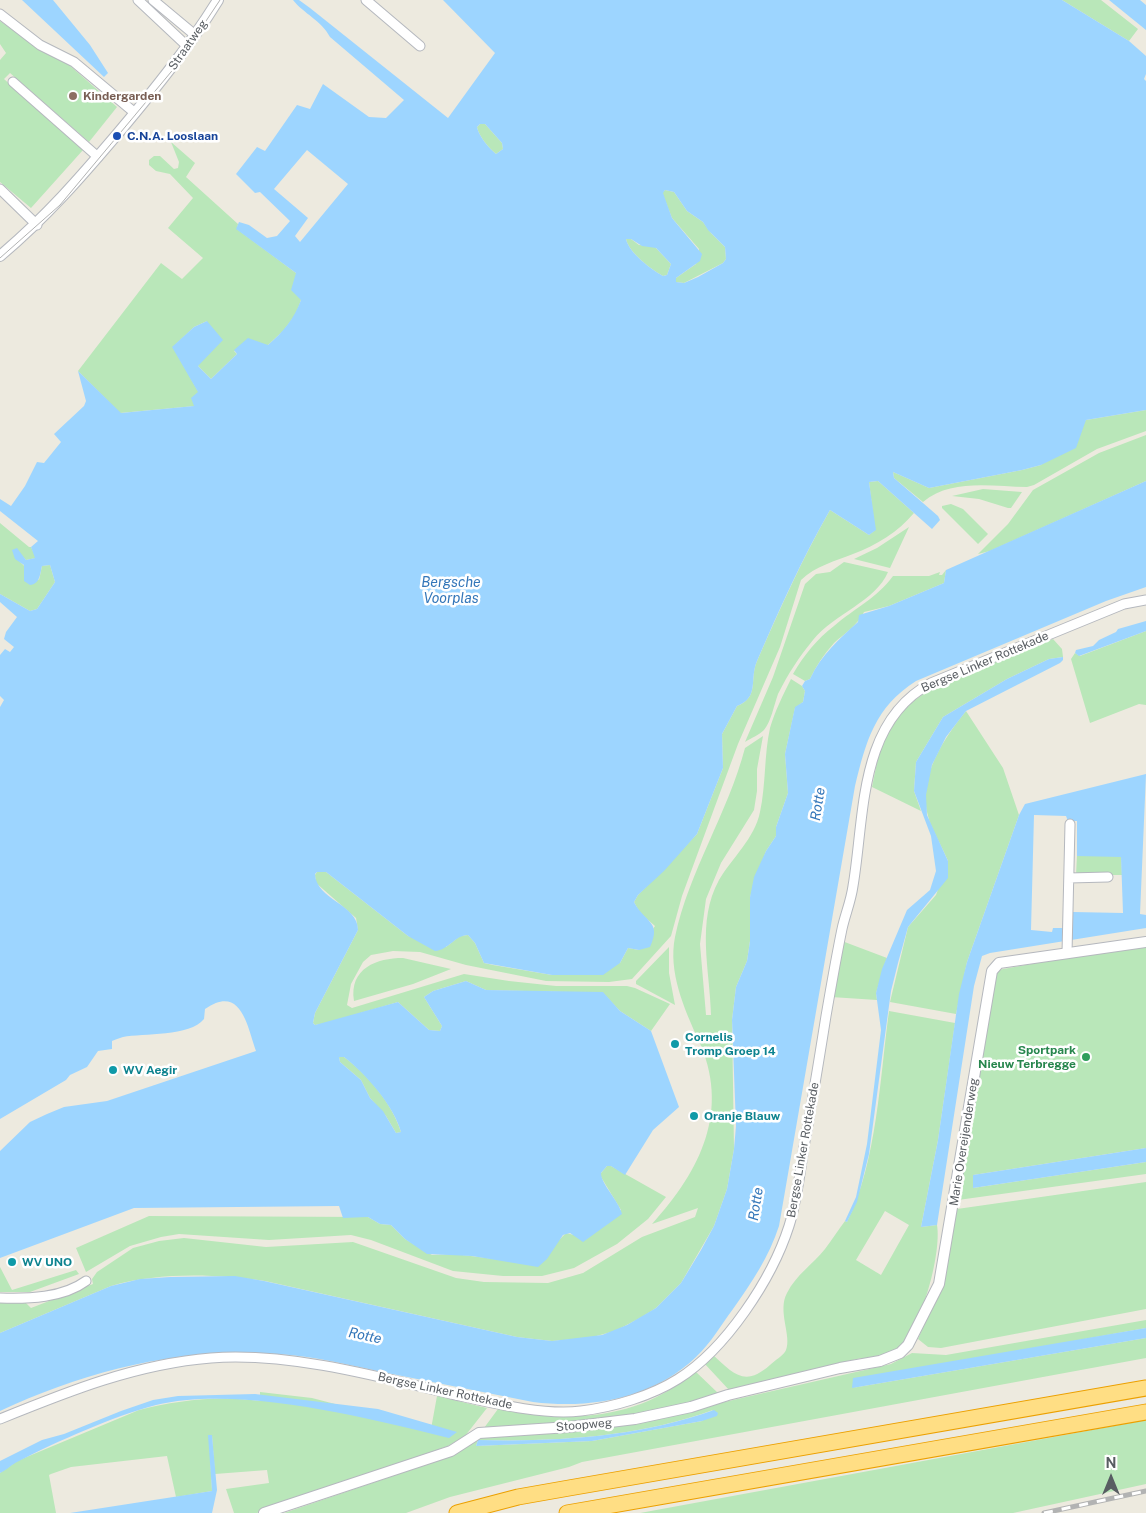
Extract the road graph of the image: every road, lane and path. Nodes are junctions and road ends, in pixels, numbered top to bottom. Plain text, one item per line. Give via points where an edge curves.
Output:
1 (138, 0) edge
2 (152, 0) edge
3 (218, 0) edge
4 (366, 0) edge
5 (0, 14) edge
6 (195, 35) junction
7 (187, 46) junction
8 (420, 46) dead end
9 (13, 82) dead end
10 (135, 113) junction
11 (98, 157) junction
12 (0, 190) edge
13 (36, 225) junction
14 (0, 256) edge
15 (1146, 600) edge
16 (1070, 824) dead end
17 (1108, 877) dead end
18 (1069, 878) junction
19 (1146, 942) edge
20 (1067, 948) junction
21 (86, 1281) dead end
22 (0, 1298) edge
23 (908, 1345) joint
24 (1146, 1388) edge
25 (1146, 1412) edge
26 (0, 1419) edge
27 (264, 1513) edge
28 (457, 1513) edge
29 (567, 1513) edge

1 - 7 street
2 - 6 street
3 - 6 street, Straatweg
4 - 8 street
5 - 10 street via 40,46 74,62
6 - 7 street, Straatweg
7 - 10 street, Straatweg
9 - 11 street
10 - 11 street, Straatweg
11 - 13 street, Straatweg
12 - 13 street
13 - 14 street, Straatweg
15 - 26 street, Bergse Linker Rottekade via 1124,604 930,683 899,706 884,727 866,790 853,890 834,971 789,1227 768,1274 731,1331 712,1352 678,1379 647,1394 608,1406 560,1412 495,1404 385,1378 280,1360 212,1358 128,1371
16 - 18 street
17 - 18 street
18 - 20 street
19 - 20 street, Marie Overeijenderweg
20 - 23 street, Marie Overeijenderweg via 999,963 992,971 939,1284
21 - 22 street via 57,1294
23 - 27 street, Stoopweg via 892,1358 840,1368 654,1416 569,1427 479,1432 451,1451
24 - 28 highway via 518,1497
25 - 29 highway

